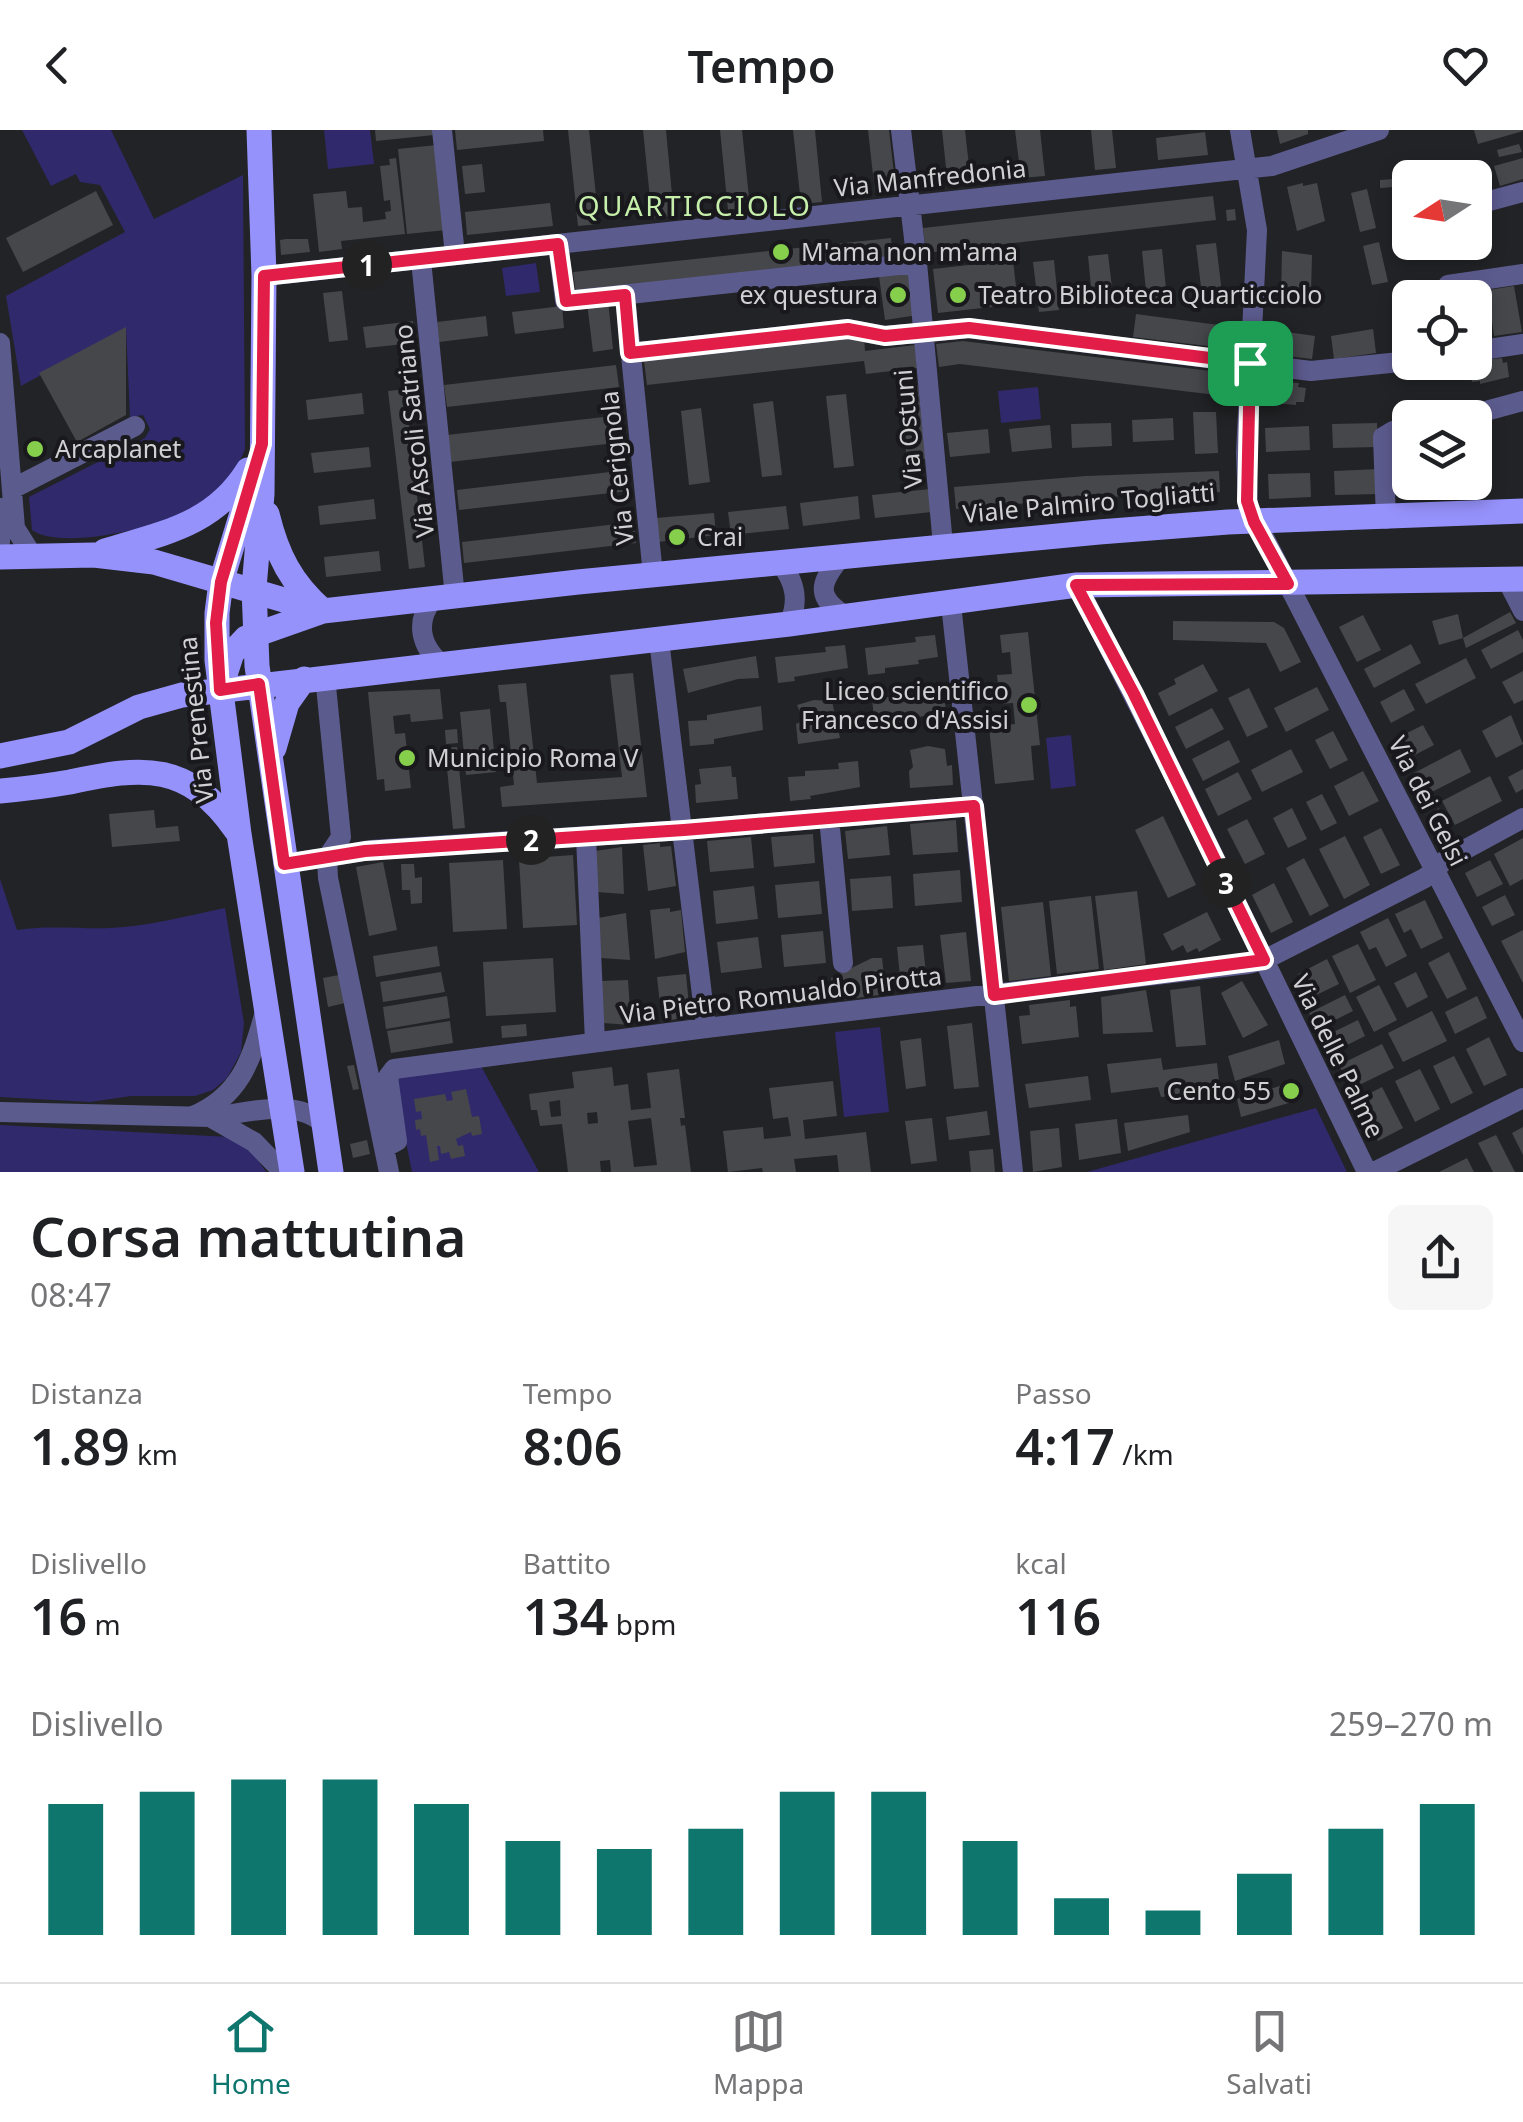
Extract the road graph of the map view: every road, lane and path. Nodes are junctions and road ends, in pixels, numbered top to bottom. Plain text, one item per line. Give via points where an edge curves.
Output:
1 (260, 130) edge
2 (442, 130) edge
3 (901, 130) edge
4 (1240, 130) edge
5 (1378, 130) edge
6 (1248, 168) junction
7 (1523, 192) edge
8 (1492, 200) edge
9 (910, 205) junction
10 (558, 244) junction
11 (455, 255) junction
12 (422, 260) junction
13 (918, 263) junction
14 (1523, 274) edge
15 (264, 276) junction
16 (1482, 280) edge
17 (625, 295) junction
18 (923, 333) junction
19 (0, 343) edge
20 (1523, 344) edge
21 (1492, 349) edge
22 (630, 353) junction
23 (1392, 362) edge
24 (1250, 363) junction
25 (1523, 401) edge
26 (1492, 409) edge
27 (135, 426) dead end
28 (1392, 431) edge
29 (262, 444) junction
30 (6, 490) edge
31 (262, 494) junction
32 (1523, 512) edge
33 (1386, 519) junction
34 (1254, 522) junction
35 (0, 542) edge
36 (943, 545) junction
37 (94, 554) junction
38 (32, 555) junction
39 (0, 556) edge
40 (841, 557) junction
41 (781, 564) junction
42 (653, 576) junction
43 (1515, 579) edge
44 (221, 582) junction
45 (1288, 584) junction
46 (1076, 585) junction
47 (254, 593) junction
48 (444, 599) junction
49 (951, 604) junction
50 (323, 611) junction
51 (1523, 611) edge
52 (846, 617) junction
53 (790, 624) junction
54 (255, 632) junction
55 (660, 640) junction
56 (441, 664) junction
57 (315, 677) junction
58 (259, 684) junction
59 (220, 690) junction
60 (0, 756) edge
61 (271, 763) junction
62 (0, 791) edge
63 (974, 806) junction
64 (829, 818) junction
65 (1523, 818) edge
66 (684, 830) junction
67 (239, 834) junction
68 (586, 836) junction
69 (327, 858) junction
70 (284, 864) junction
71 (1436, 871) junction
72 (1264, 960) junction
73 (843, 963) dead end
74 (994, 995) junction
75 (266, 1007) junction
76 (706, 1028) junction
77 (595, 1042) junction
78 (1523, 1042) edge
79 (1523, 1098) edge
80 (281, 1109) junction
81 (0, 1112) edge
82 (200, 1117) junction
83 (324, 1124) junction
84 (384, 1148) junction
85 (283, 1172) edge
86 (292, 1172) edge
87 (331, 1172) edge
88 (389, 1172) edge
89 (1012, 1172) edge
90 (1370, 1172) edge

1 - 15 main road, Via Prenestina
2 - 11 street
3 - 9 street, Via Ostuni
4 - 6 street
5 - 6 street, Via Manfredonia via 1282,164
6 - 9 street, Via Manfredonia
6 - 24 street via 1258,230
7 - 8 street
9 - 10 street, Via Manfredonia
9 - 13 street, Via Ostuni
10 - 11 street, Via Manfredonia
10 - 17 street via 566,301
11 - 12 street, Via Manfredonia
12 - 15 street
12 - 48 street, Via Ascoli Satriano
13 - 17 street
13 - 18 street, Via Ostuni
14 - 16 street
15 - 29 main road, Via Prenestina
17 - 22 street, Via Cerignola
18 - 22 street via 885,336 848,329
18 - 24 street via 969,328
18 - 36 street, Via Ostuni
19 - 30 street
20 - 21 street
22 - 42 street, Via Cerignola
23 - 24 street via 1320,371
24 - 34 street via 1246,479
25 - 26 street
27 - 30 street
28 - 33 street via 1383,437
29 - 31 main road, Via Prenestina
29 - 37 main road via 214,510
29 - 44 main road, Via Prenestina
30 - 35 street
30 - 38 street via 15,528
31 - 47 main road, Via Prenestina
31 - 50 main road via 284,568
32 - 33 main road, Viale Palmiro Togliatti
33 - 34 main road, Viale Palmiro Togliatti
34 - 36 main road, Viale Palmiro Togliatti
34 - 45 street
36 - 40 main road, Viale Palmiro Togliatti
37 - 38 main road, Viale Palmiro Togliatti
37 - 44 main road, Viale Palmiro Togliatti
38 - 39 main road, Viale Palmiro Togliatti
40 - 41 main road, Viale Palmiro Togliatti
40 - 52 street via 823,591
41 - 42 main road, Viale Palmiro Togliatti
41 - 53 street via 795,593
42 - 48 main road, Viale Palmiro Togliatti
43 - 45 main road
43 - 51 street
44 - 47 main road, Viale Palmiro Togliatti
44 - 59 main road, Via Prenestina
45 - 46 main road
45 - 71 street, Via dei Gelsi
46 - 49 main road
46 - 72 street, Via delle Palme
47 - 50 main road, Viale Palmiro Togliatti
47 - 54 main road, Via Prenestina
48 - 50 main road, Viale Palmiro Togliatti
48 - 56 street via 422,620 423,638
49 - 52 main road
49 - 63 street
50 - 54 main road, Viale Palmiro Togliatti
52 - 53 main road
53 - 55 main road
54 - 58 main road, Via Prenestina
54 - 59 main road via 234,650
55 - 56 main road
55 - 66 street
56 - 57 main road
57 - 58 main road
57 - 61 main road via 284,712
57 - 69 street via 340,837
58 - 59 main road
58 - 61 main road, Via Prenestina
59 - 60 main road via 156,701 73,740
59 - 67 main road, Via Prenestina
61 - 70 main road, Via Prenestina
62 - 67 main road via 153,771 203,792
63 - 64 street
63 - 74 street
64 - 66 street
64 - 73 street
65 - 71 street, Via Pietro Romualdo Pirotta
66 - 68 street
66 - 76 street
67 - 75 main road, Via Prenestina
68 - 69 street
68 - 77 street
69 - 70 street
69 - 84 street
70 - 83 main road, Via Prenestina
71 - 72 street, Via Pietro Romualdo Pirotta
71 - 78 street, Via dei Gelsi
72 - 74 street, Via Pietro Romualdo Pirotta
72 - 90 street, Via delle Palme
74 - 76 street, Via Pietro Romualdo Pirotta
74 - 89 street
75 - 80 main road, Via Prenestina
75 - 82 street via 235,1087
76 - 77 street, Via Pietro Romualdo Pirotta
77 - 84 street, Via Pietro Romualdo Pirotta via 394,1069 388,1077 397,1141
79 - 90 street
80 - 82 street
80 - 83 street via 306,1110
80 - 86 main road, Via Prenestina
81 - 82 street
82 - 85 street via 254,1142
83 - 87 main road, Via Prenestina
84 - 88 street

